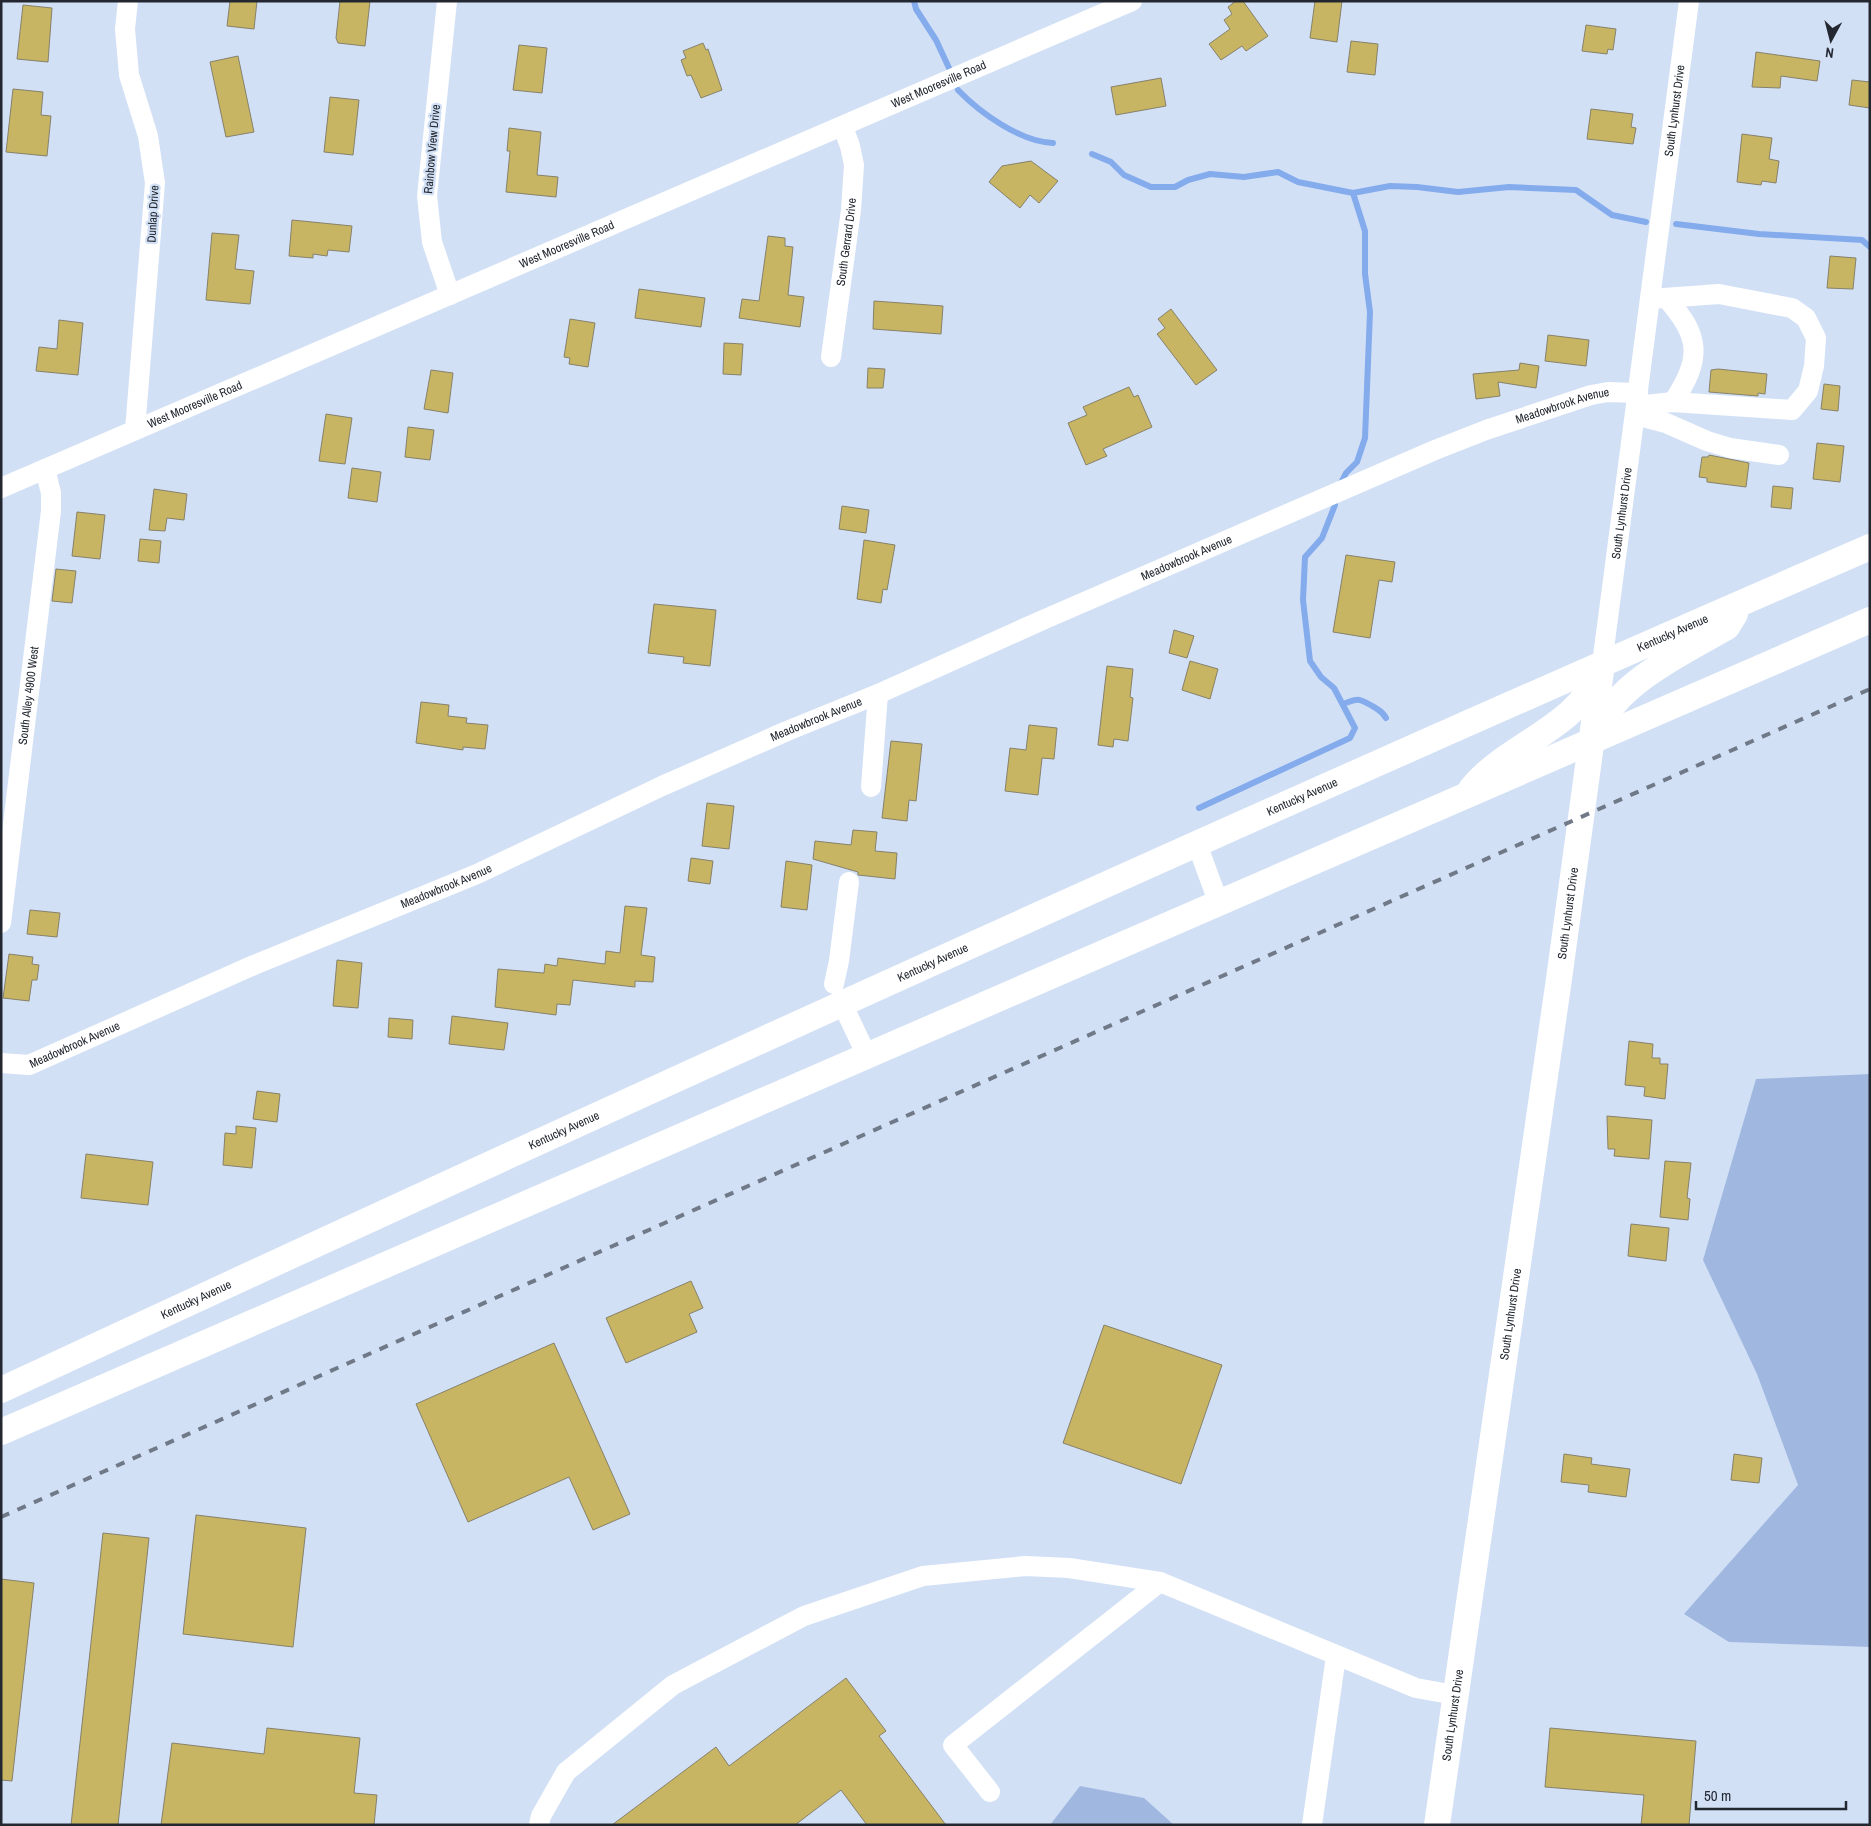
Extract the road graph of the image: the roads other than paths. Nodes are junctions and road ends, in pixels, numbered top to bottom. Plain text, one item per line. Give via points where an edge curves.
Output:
1 (128, 1) edge
2 (447, 1) edge
3 (1132, 1) edge
4 (1689, 1) edge
5 (843, 127) junction
6 (450, 295) junction
7 (1658, 299) junction
8 (831, 357) dead end
9 (1673, 402) junction
10 (1636, 405) junction
11 (135, 430) junction
12 (1779, 455) dead end
13 (46, 469) junction
14 (1, 488) edge
15 (1870, 547) edge
16 (1742, 603) junction
17 (1870, 620) edge
18 (1602, 664) junction
19 (878, 694) junction
20 (1590, 742) junction
21 (871, 787) dead end
22 (1464, 797) junction
23 (1198, 844) junction
24 (849, 882) dead end
25 (1219, 904) junction
26 (1, 923) edge
27 (838, 993) junction
28 (867, 1056) junction
29 (1, 1063) edge
30 (1, 1390) edge
31 (1, 1432) edge
32 (1160, 1582) junction
33 (1336, 1656) junction
34 (1455, 1695) junction
35 (990, 1792) dead end
36 (539, 1825) edge
37 (1312, 1825) edge
38 (1437, 1825) edge

1 - 11 street, Dunlap Drive via 125,38 129,75 150,146 155,183
2 - 6 street, Rainbow View Drive via 427,196 432,242
3 - 5 street, West Mooresville Road
4 - 7 street, South Lynhurst Drive
5 - 6 street, West Mooresville Road
5 - 8 street, South Gerrard Drive via 854,165
6 - 11 street, West Mooresville Road
7 - 9 street via 1684,317 1694,346 1693,365
7 - 9 street via 1719,294 1792,308 1806,318 1816,338 1808,391 1792,410
7 - 10 street, South Lynhurst Drive
9 - 10 street
10 - 12 street via 1707,441
10 - 18 street, South Lynhurst Drive
10 - 19 street, Meadowbrook Avenue via 1608,392 1591,394 1464,438
11 - 13 street, West Mooresville Road
13 - 14 street, West Mooresville Road
13 - 26 street, South Alley 4900 West via 52,511
15 - 16 main road, Kentucky Avenue
16 - 18 main road, Kentucky Avenue
16 - 20 main road via 1727,627 1657,669 1618,698 1606,712
17 - 20 main road
18 - 20 main road, South Lynhurst Drive
18 - 22 main road via 1590,688 1568,714 1495,764
18 - 23 main road, Kentucky Avenue
19 - 21 street
19 - 29 street, Meadowbrook Avenue via 662,786 477,874 254,966 29,1065
20 - 22 main road
20 - 34 main road, South Lynhurst Drive via 1559,979
22 - 25 main road
23 - 25 street
23 - 27 main road, Kentucky Avenue
24 - 27 street
25 - 28 main road
27 - 28 street
27 - 30 main road, Kentucky Avenue
28 - 31 main road
32 - 33 street
32 - 35 street via 953,1745
32 - 36 street via 1069,1568 1025,1566 923,1576 804,1616 673,1685 566,1772
33 - 34 street via 1416,1688
33 - 37 street
34 - 38 main road, South Lynhurst Drive

